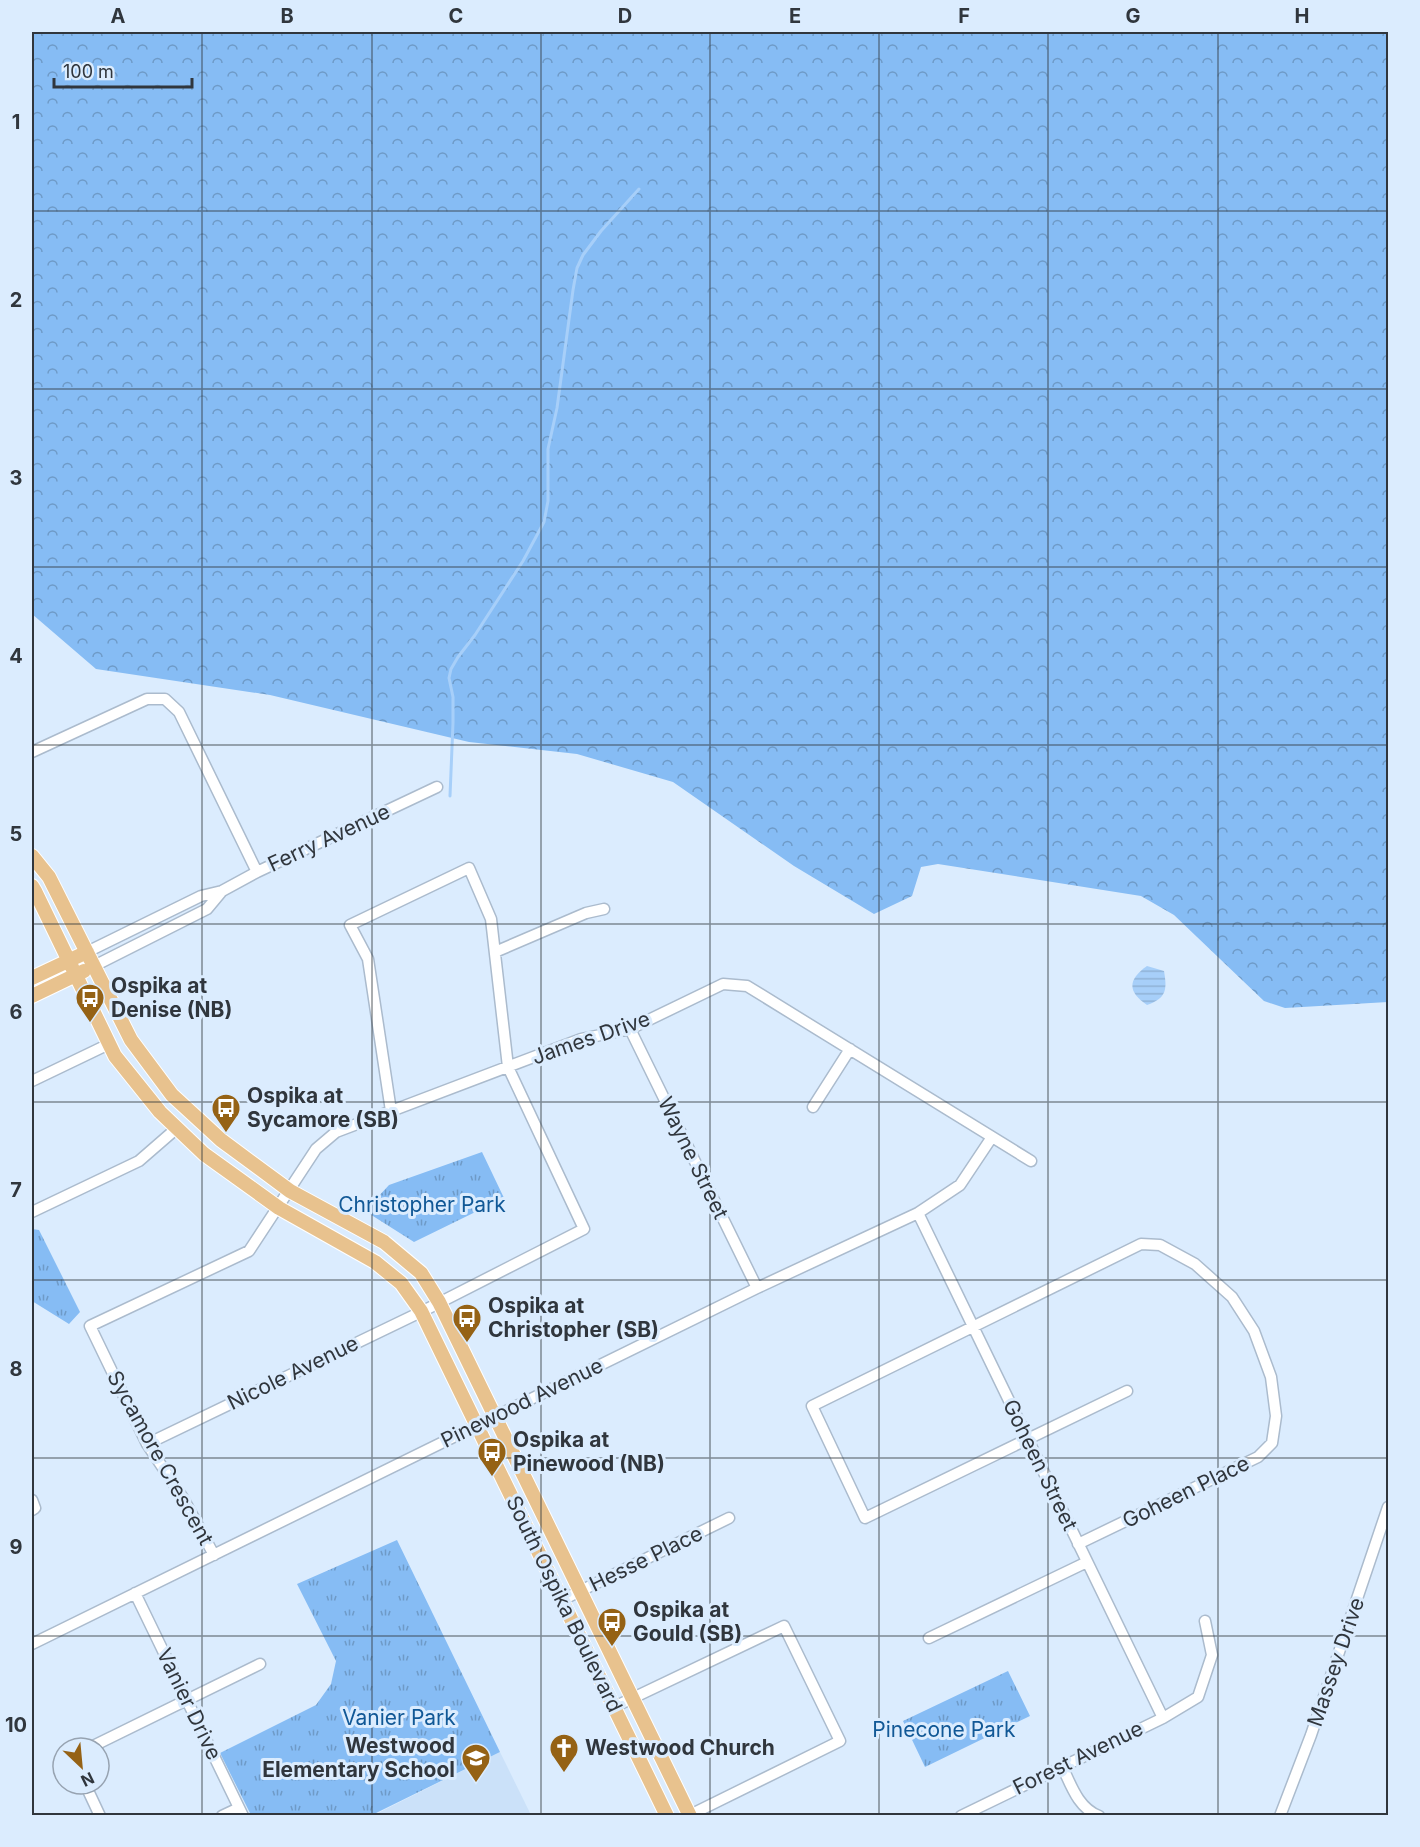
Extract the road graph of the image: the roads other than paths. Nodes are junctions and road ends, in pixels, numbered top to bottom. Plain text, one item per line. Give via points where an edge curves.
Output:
1 (32, 752) edge
2 (437, 787) dead end
3 (32, 856) edge
4 (257, 873) junction
5 (32, 886) edge
6 (222, 891) junction
7 (604, 909) dead end
8 (87, 952) junction
9 (495, 952) junction
10 (69, 960) junction
11 (94, 966) junction
12 (76, 975) junction
13 (32, 978) edge
14 (32, 996) edge
15 (630, 1029) junction
16 (109, 1044) junction
17 (850, 1049) junction
18 (508, 1067) junction
19 (32, 1081) edge
20 (813, 1107) dead end
21 (392, 1112) junction
22 (177, 1128) junction
23 (992, 1137) junction
24 (1031, 1161) dead end
25 (290, 1191) junction
26 (279, 1208) junction
27 (32, 1212) edge
28 (918, 1213) junction
29 (757, 1288) junction
30 (439, 1302) junction
31 (421, 1311) junction
32 (973, 1326) junction
33 (1127, 1391) dead end
34 (496, 1416) junction
35 (478, 1425) junction
36 (1028, 1440) junction
37 (147, 1444) junction
38 (32, 1500) edge
39 (1389, 1507) edge
40 (32, 1510) edge
41 (729, 1518) dead end
42 (1078, 1544) junction
43 (214, 1555) junction
44 (1087, 1562) junction
45 (580, 1590) junction
46 (135, 1593) junction
47 (562, 1600) junction
48 (1205, 1621) dead end
49 (929, 1638) dead end
50 (32, 1644) edge
51 (260, 1664) dead end
52 (633, 1698) junction
53 (187, 1699) junction
54 (614, 1707) junction
55 (1163, 1718) junction
56 (111, 1737) edge
57 (1062, 1766) junction
58 (91, 1796) edge
59 (241, 1812) edge
60 (100, 1815) edge
61 (222, 1815) edge
62 (667, 1815) edge
63 (690, 1815) edge
64 (961, 1815) edge
65 (1099, 1815) edge
66 (1280, 1815) edge

1 - 4 street via 147,699 165,699 179,712
2 - 4 street, Ferry Avenue
3 - 8 main road, South Ospika Boulevard via 49,877
4 - 6 street, Ferry Avenue
5 - 10 main road, South Ospika Boulevard
6 - 8 street, Ferry Avenue via 201,896
6 - 11 street, Ferry Avenue via 207,909
7 - 9 street
8 - 10 main road, Ferry Avenue
8 - 11 main road, South Ospika Boulevard
9 - 18 street
9 - 21 street via 490,919 469,868 350,925 368,959
10 - 12 main road, South Ospika Boulevard
10 - 13 main road, Ferry Avenue
11 - 12 main road, Ferry Avenue
11 - 25 main road, South Ospika Boulevard via 130,1040 172,1095 221,1140
12 - 14 main road, Ferry Avenue
12 - 16 main road, South Ospika Boulevard
15 - 17 street, James Drive via 723,984 747,986
15 - 18 street, James Drive via 581,1039
15 - 29 street, Wayne Street
16 - 19 street
16 - 22 main road, South Ospika Boulevard via 160,1112
17 - 20 street
17 - 23 street, James Drive
18 - 21 street, James Drive
18 - 30 street, Nicole Avenue via 584,1229
21 - 25 street, James Drive via 336,1132 316,1149
22 - 26 main road, South Ospika Boulevard via 204,1154
22 - 27 street via 139,1161
23 - 24 street, James Drive
23 - 28 street, Pinewood Avenue via 960,1185
25 - 26 street, Sycamore Crescent
25 - 30 main road, South Ospika Boulevard via 384,1242 421,1273
26 - 31 main road, South Ospika Boulevard via 375,1262 401,1283
26 - 37 street, Sycamore Crescent via 249,1251 90,1326
28 - 29 street, Pinewood Avenue
28 - 32 street, Goheen Street
29 - 34 street, Pinewood Avenue
30 - 31 street, Nicole Avenue
30 - 34 main road, South Ospika Boulevard
31 - 35 main road, South Ospika Boulevard
31 - 37 street, Nicole Avenue
32 - 36 street, Goheen Street
32 - 36 street, Goheen Place via 812,1406 865,1518
32 - 42 street, Goheen Place via 1141,1244 1160,1245 1195,1264 1232,1297 1254,1331 1271,1377 1276,1416 1272,1443 1258,1457
33 - 36 street
34 - 35 street, Pinewood Avenue
34 - 45 main road, South Ospika Boulevard
35 - 43 street, Pinewood Avenue
35 - 47 main road, South Ospika Boulevard
36 - 42 street, Goheen Street
37 - 43 street, Sycamore Crescent
38 - 40 street
39 - 66 street, Massey Drive
41 - 45 street, Hesse Place
42 - 44 street, Goheen Street
43 - 46 street, Pinewood Avenue
44 - 49 street
44 - 55 street, Goheen Street
45 - 47 street, Hesse Place
45 - 52 main road, South Ospika Boulevard
46 - 50 street, Pinewood Avenue
46 - 53 street, Vanier Drive
47 - 54 main road, South Ospika Boulevard
48 - 55 street, Forest Avenue via 1212,1655 1198,1697
51 - 53 street
52 - 54 street
52 - 63 main road, South Ospika Boulevard
52 - 63 street via 784,1626 789,1636 840,1741
53 - 56 street
53 - 59 street, Vanier Drive
54 - 62 main road, South Ospika Boulevard
55 - 57 street, Forest Avenue
57 - 64 street, Forest Avenue
57 - 65 street via 1075,1795 1090,1812
58 - 60 street
59 - 61 street

